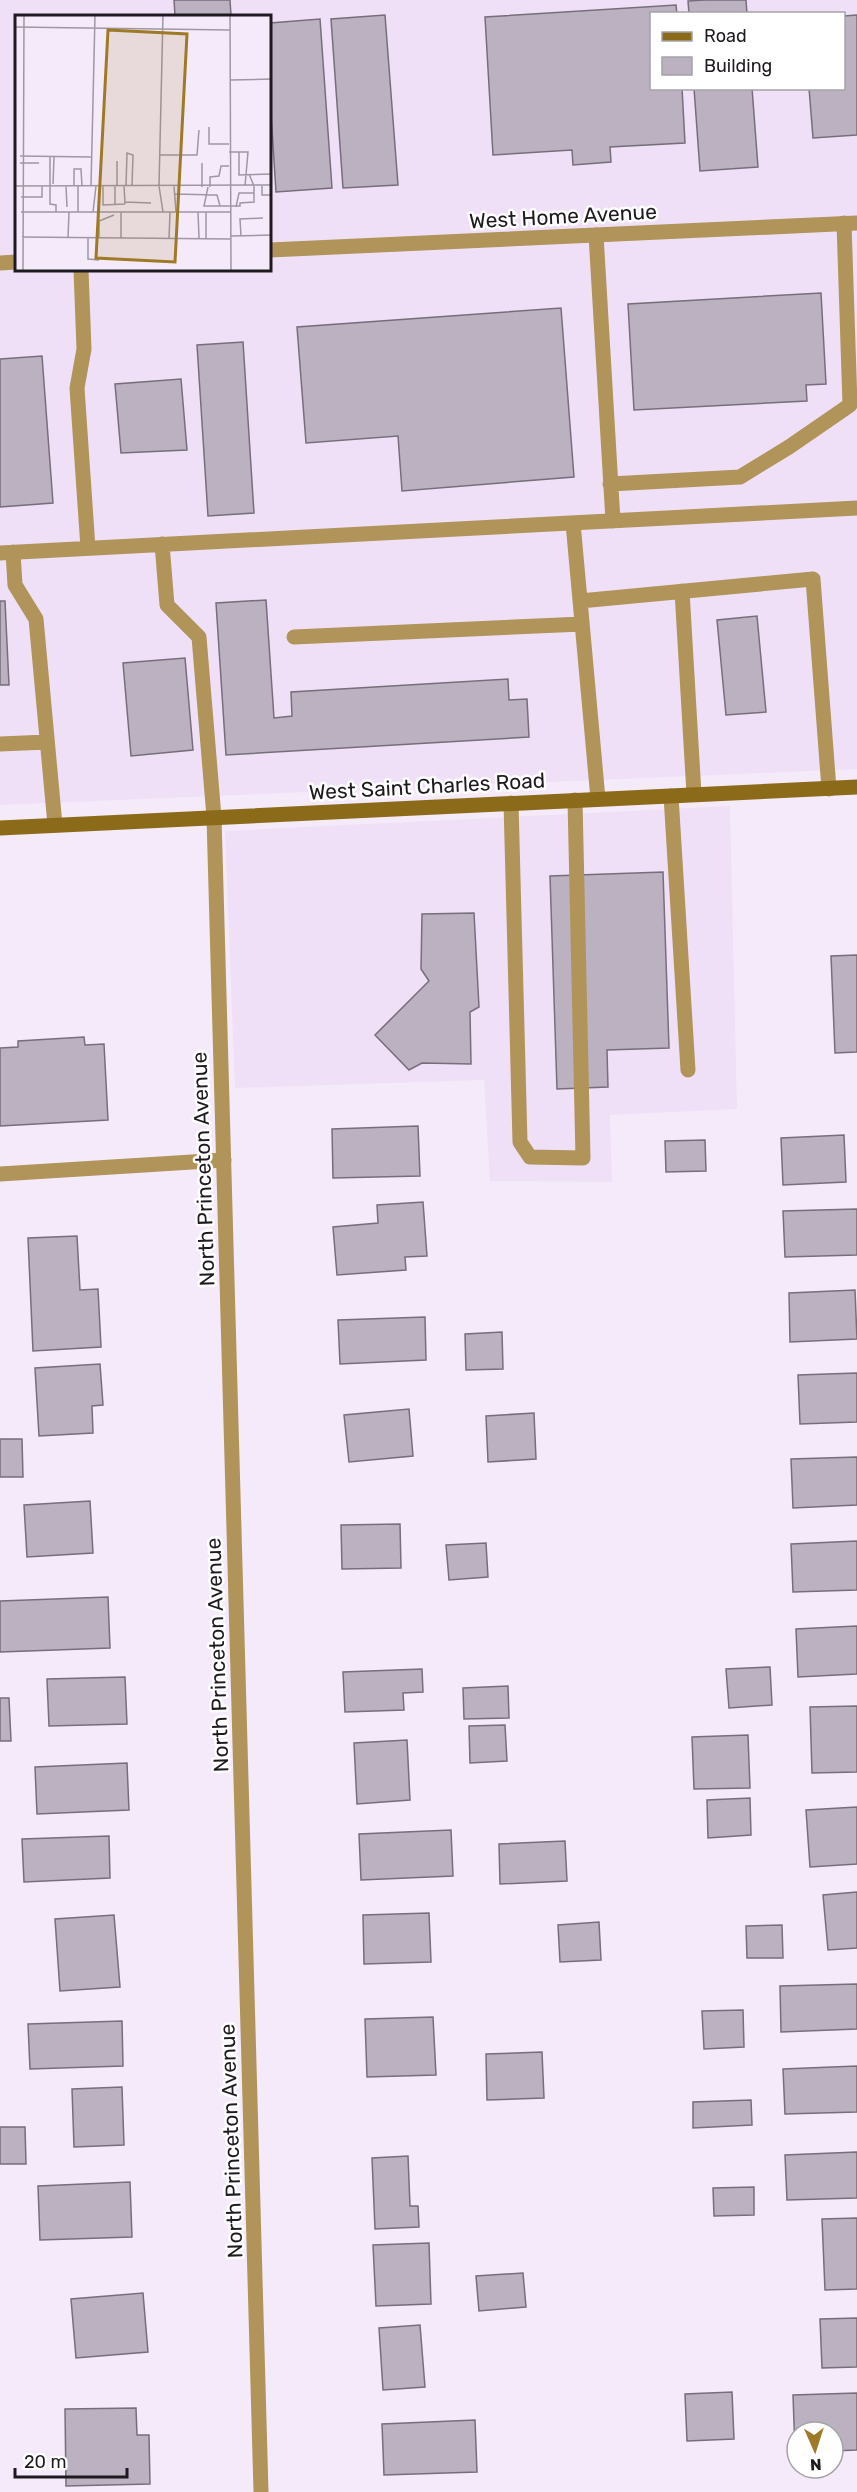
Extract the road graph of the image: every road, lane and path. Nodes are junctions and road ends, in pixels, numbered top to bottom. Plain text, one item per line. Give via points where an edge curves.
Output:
1 (850, 223) edge
2 (596, 235) junction
3 (272, 250) edge
4 (15, 262) edge
5 (0, 263) edge
6 (81, 272) edge
7 (610, 484) junction
8 (857, 508) edge
9 (613, 521) junction
10 (573, 523) junction
11 (162, 544) junction
12 (88, 548) junction
13 (7, 553) edge
14 (682, 591) junction
15 (580, 601) junction
16 (582, 624) junction
17 (294, 637) dead end
18 (47, 742) junction
19 (0, 744) edge
20 (857, 787) edge
21 (830, 789) junction
22 (694, 794) junction
23 (671, 796) junction
24 (598, 799) junction
25 (574, 800) junction
26 (511, 803) junction
27 (214, 817) junction
28 (55, 825) junction
29 (0, 828) edge
30 (688, 1070) dead end
31 (224, 1160) junction
32 (0, 1174) edge
33 (261, 2492) edge

1 - 2 street, West Home Avenue
1 - 7 street via 850,405 740,477
2 - 3 street, West Home Avenue
2 - 7 street
4 - 5 street
6 - 12 street via 84,350 77,388
7 - 9 street
8 - 9 street
9 - 10 street
10 - 11 street
10 - 15 street
11 - 12 street
11 - 27 street, North Princeton Avenue via 167,605 199,637
12 - 13 street
13 - 18 street via 15,585 36,619
14 - 15 street
14 - 21 street via 813,579
14 - 22 street
15 - 16 street
16 - 17 street
16 - 24 street
18 - 19 street
18 - 28 street
20 - 21 main road, West Saint Charles Road
21 - 22 main road, West Saint Charles Road
22 - 23 main road, West Saint Charles Road
23 - 24 main road, West Saint Charles Road
23 - 30 street
24 - 25 main road, West Saint Charles Road
25 - 26 main road, West Saint Charles Road
25 - 26 street via 583,1158 530,1157 520,1142
26 - 27 main road, West Saint Charles Road
27 - 28 main road, West Saint Charles Road
27 - 31 street, North Princeton Avenue
28 - 29 main road, West Saint Charles Road
31 - 32 street
31 - 33 street, North Princeton Avenue

